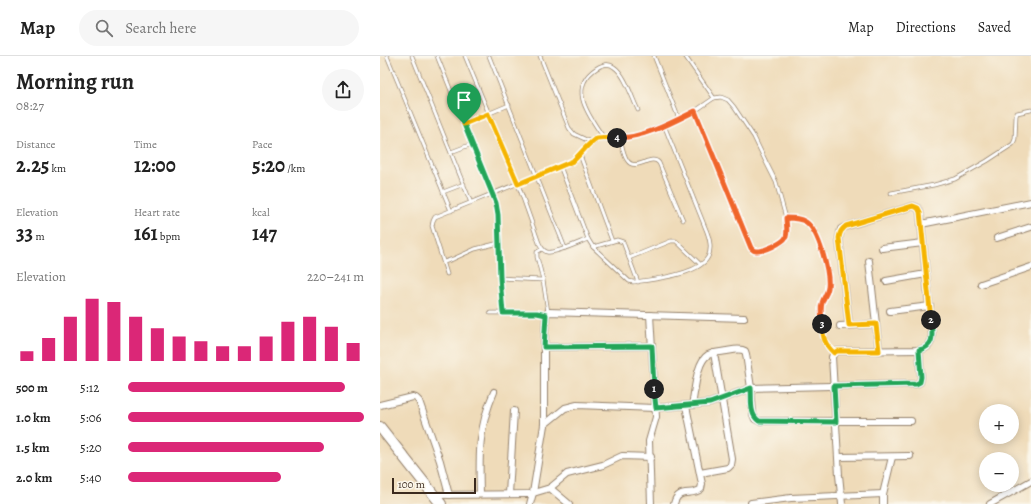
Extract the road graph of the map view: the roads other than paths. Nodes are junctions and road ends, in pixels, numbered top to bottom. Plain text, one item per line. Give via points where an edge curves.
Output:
1 (387, 56) edge
2 (412, 56) edge
3 (437, 56) edge
4 (465, 56) edge
5 (489, 56) edge
6 (540, 56) edge
7 (654, 56) edge
8 (686, 56) edge
9 (714, 98) junction
10 (508, 105) junction
11 (638, 110) dead end
12 (1031, 110) edge
13 (695, 111) junction
14 (488, 114) junction
15 (679, 119) junction
16 (464, 124) junction
17 (664, 125) junction
18 (604, 138) junction
19 (620, 138) junction
20 (591, 142) junction
21 (472, 144) junction
22 (451, 152) junction
23 (580, 155) junction
24 (560, 166) junction
25 (537, 176) junction
26 (464, 184) junction
27 (518, 184) junction
28 (443, 192) junction
29 (891, 192) dead end
30 (493, 194) junction
31 (1031, 202) edge
32 (471, 203) junction
33 (451, 211) junction
34 (786, 218) junction
35 (683, 220) dead end
36 (922, 224) junction
37 (1031, 227) edge
38 (997, 238) dead end
39 (588, 240) junction
40 (612, 241) junction
41 (499, 243) junction
42 (923, 243) junction
43 (593, 247) junction
44 (565, 248) junction
45 (882, 248) dead end
46 (542, 249) junction
47 (628, 258) junction
48 (869, 261) dead end
49 (444, 262) junction
50 (700, 264) junction
51 (1031, 267) edge
52 (447, 274) dead end
53 (926, 274) junction
54 (500, 278) junction
55 (544, 280) junction
56 (886, 281) dead end
57 (638, 282) junction
58 (980, 284) dead end
59 (930, 306) junction
60 (890, 311) dead end
61 (490, 313) dead end
62 (503, 313) junction
63 (547, 313) junction
64 (650, 315) junction
65 (744, 318) dead end
66 (876, 324) junction
67 (849, 325) junction
68 (840, 326) dead end
69 (652, 346) junction
70 (544, 347) junction
71 (919, 350) junction
72 (879, 351) junction
73 (714, 353) junction
74 (834, 353) junction
75 (834, 386) junction
76 (751, 388) junction
77 (494, 392) dead end
78 (722, 400) junction
79 (380, 405) edge
80 (689, 406) junction
81 (656, 408) junction
82 (514, 411) dead end
83 (911, 421) dead end
84 (836, 422) junction
85 (544, 425) junction
86 (380, 427) edge
87 (838, 456) junction
88 (910, 456) dead end
89 (651, 457) junction
90 (892, 457) junction
91 (700, 472) junction
92 (1031, 481) edge
93 (550, 488) junction
94 (533, 493) junction
95 (480, 494) junction
96 (509, 494) junction
97 (883, 494) junction
98 (434, 495) junction
99 (449, 495) junction
100 (841, 497) junction
101 (791, 501) edge
102 (751, 503) dead end
103 (441, 504) edge
104 (530, 504) edge
105 (569, 504) edge
106 (651, 504) edge
107 (674, 504) edge
108 (842, 504) edge
109 (883, 504) edge
110 (990, 504) edge

1 - 28 lane
2 - 22 lane
3 - 16 lane
4 - 14 lane
5 - 10 lane
6 - 20 lane via 569,128 574,134
7 - 15 lane
8 - 9 lane
9 - 13 lane
9 - 34 lane via 728,100 754,137 776,182
10 - 14 lane
10 - 25 lane
11 - 18 lane via 622,76 613,66 608,64 592,71 582,89 582,98 589,116
12 - 29 lane via 1018,113 1016,116 1013,144 987,161 946,182
13 - 15 lane
13 - 34 lane via 751,248 757,252 783,242 786,236
14 - 16 lane
14 - 27 lane
15 - 17 lane
16 - 21 lane
17 - 19 lane via 645,133
17 - 50 lane via 708,232 709,256
18 - 19 lane
18 - 20 lane via 596,138
19 - 35 lane via 625,157 631,164 657,160
20 - 23 lane
21 - 22 lane
21 - 30 lane
22 - 26 lane
23 - 24 lane
23 - 40 lane
24 - 25 lane
24 - 39 lane
25 - 27 lane
25 - 44 lane
26 - 28 lane
26 - 32 lane
27 - 30 lane
27 - 46 lane
28 - 33 lane
30 - 32 lane
30 - 41 lane via 498,215
31 - 36 street
32 - 33 lane
33 - 49 lane via 436,217 432,226
34 - 74 lane via 806,221 821,247 828,282 821,307 823,338 827,348
36 - 42 street
36 - 67 street via 918,208 913,206 841,229 839,238
37 - 38 street
39 - 43 lane
39 - 44 lane
40 - 43 lane
40 - 47 lane via 623,242
41 - 49 lane via 475,249
41 - 54 lane
42 - 45 street
42 - 53 street
43 - 57 lane via 629,281
44 - 46 lane via 553,252
46 - 55 lane via 537,257
47 - 50 lane via 676,241
47 - 57 lane
48 - 66 street
49 - 52 lane
50 - 57 lane via 674,275
51 - 58 street
53 - 56 street
53 - 59 street
54 - 55 lane
54 - 62 lane
55 - 63 lane
59 - 60 street
59 - 71 street via 931,342 929,346
61 - 62 lane
62 - 63 lane
63 - 64 street
63 - 70 street
64 - 65 street
64 - 69 street
66 - 67 street
66 - 72 street
67 - 68 street
69 - 70 street
69 - 81 street
70 - 85 street
71 - 72 street
71 - 75 street via 921,377 920,382 916,384
72 - 74 street
73 - 76 street via 740,349 745,351
73 - 78 street
73 - 80 street via 703,360
74 - 75 street
75 - 76 street
75 - 84 street
76 - 78 street
76 - 84 street via 753,414 759,421
77 - 95 street via 487,409 479,448
78 - 80 street
78 - 91 street via 731,465 728,468
79 - 99 street via 413,397 419,401
80 - 81 street
80 - 91 street
81 - 85 street via 570,406
81 - 89 street via 649,441
82 - 96 street
83 - 84 street
84 - 87 street
85 - 94 street
86 - 98 main road
87 - 90 street
87 - 100 street
88 - 90 street
89 - 93 street via 622,456 603,465 567,474
89 - 106 street
90 - 97 street
91 - 107 street via 701,489 681,494 675,499
92 - 110 street
93 - 94 street
93 - 105 street
94 - 96 street
94 - 104 street
95 - 96 street
95 - 99 street
97 - 100 street
97 - 109 street
98 - 99 street
98 - 103 main road
100 - 101 street
100 - 108 street
101 - 102 street

